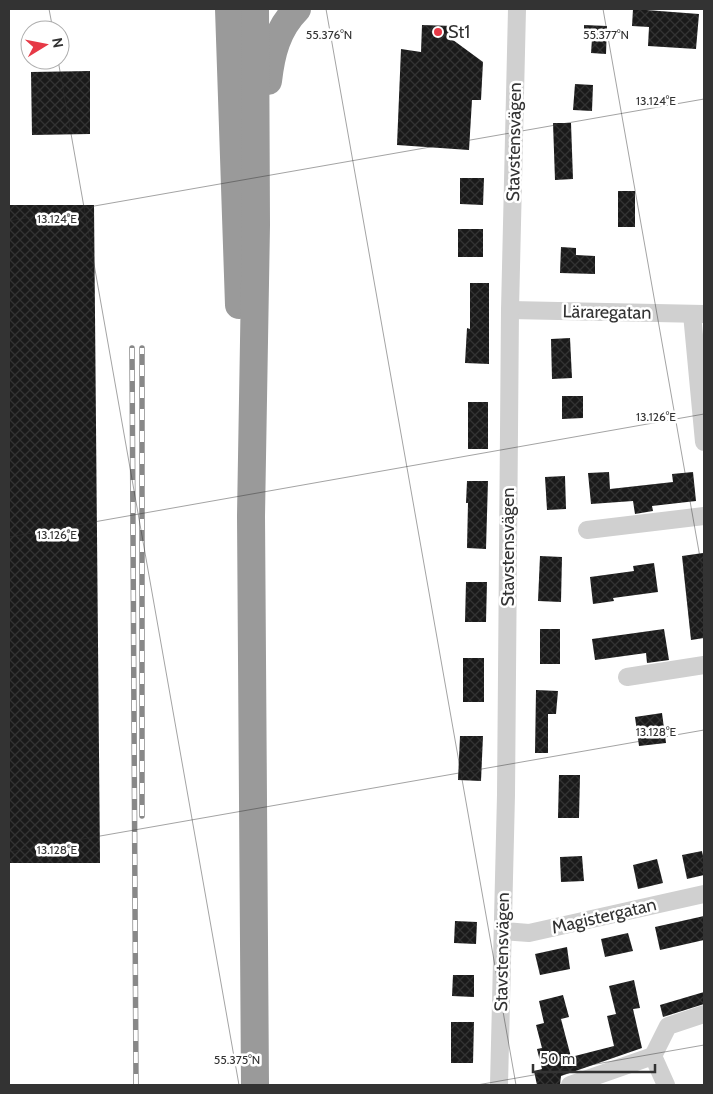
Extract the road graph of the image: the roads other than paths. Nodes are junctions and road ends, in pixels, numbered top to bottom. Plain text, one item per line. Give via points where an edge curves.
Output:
1 (229, 9) edge
2 (255, 9) edge
3 (297, 9) edge
4 (517, 9) edge
5 (256, 225) junction
6 (510, 310) junction
7 (698, 314) edge
8 (704, 442) edge
9 (251, 516) junction
10 (704, 516) edge
11 (587, 530) dead end
12 (704, 666) edge
13 (627, 677) dead end
14 (704, 894) edge
15 (502, 930) junction
16 (704, 1014) edge
17 (653, 1056) junction
18 (255, 1085) edge
19 (500, 1085) edge
20 (570, 1085) edge
21 (666, 1085) edge

1 - 9 highway via 236,267
2 - 5 highway
3 - 5 highway via 283,26 270,61
4 - 6 street, Stavstensvägen
5 - 9 highway
6 - 7 street, Läraregatan
6 - 15 street, Stavstensvägen via 507,776
7 - 8 street
9 - 18 highway
10 - 11 street
12 - 13 street
14 - 15 street, Magistergatan via 529,932
15 - 19 street, Stavstensvägen
16 - 17 street via 668,1026
17 - 20 street
17 - 21 street

